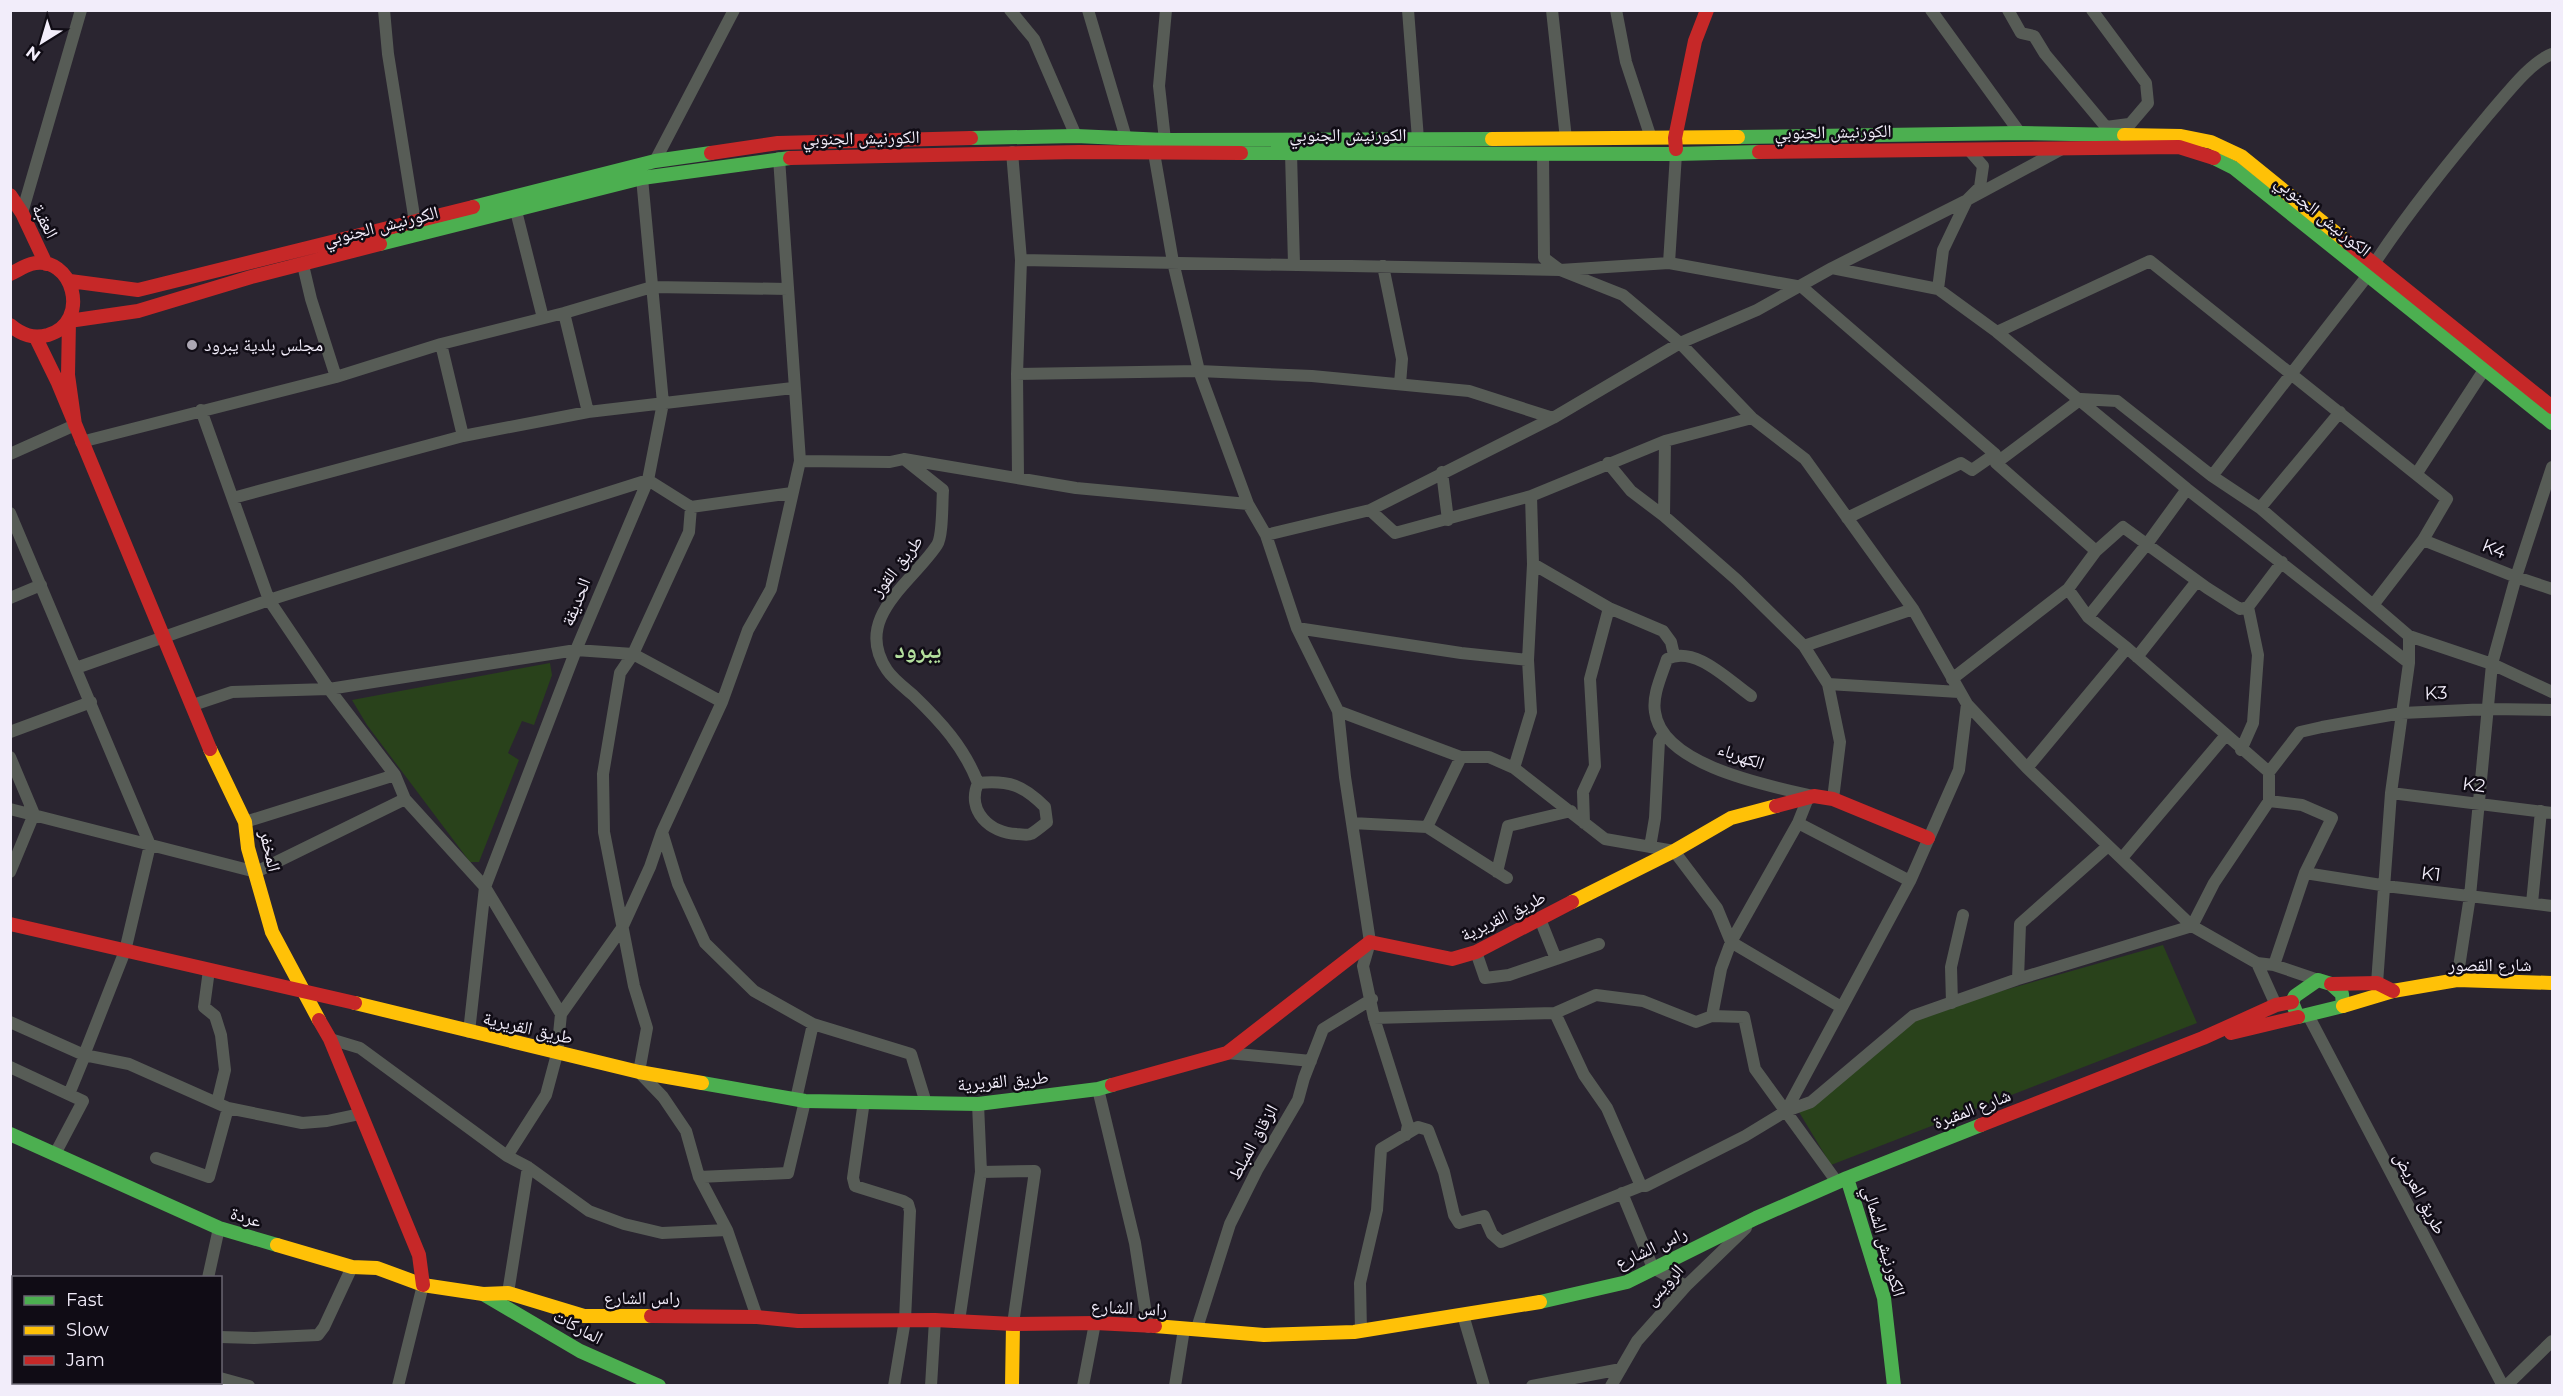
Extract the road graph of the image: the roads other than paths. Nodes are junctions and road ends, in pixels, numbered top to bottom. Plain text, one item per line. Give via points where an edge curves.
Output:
1 (81, 10) edge
2 (384, 10) edge
3 (734, 10) edge
4 (1010, 10) edge
5 (1088, 10) edge
6 (1166, 10) edge
7 (1408, 10) edge
8 (1552, 10) edge
9 (1616, 10) edge
10 (1707, 10) edge
11 (1931, 10) edge
12 (2008, 10) edge
13 (2092, 10) edge
14 (2550, 54) edge
15 (2125, 130) junction
16 (2020, 133) junction
17 (1076, 136) junction
18 (1126, 138) junction
19 (1651, 138) junction
20 (1675, 138) junction
21 (1418, 139) junction
22 (1566, 139) junction
23 (1165, 140) junction
24 (1152, 146) junction
25 (2062, 149) junction
26 (1969, 150) junction
27 (1012, 152) junction
28 (1292, 153) junction
29 (1543, 153) junction
30 (1676, 154) junction
31 (779, 158) junction
32 (655, 161) junction
33 (642, 178) junction
34 (10, 195) edge
35 (1967, 200) junction
36 (516, 211) junction
37 (22, 213) junction
38 (416, 222) junction
39 (1021, 260) junction
40 (1173, 262) junction
41 (1669, 262) junction
42 (46, 264) junction
43 (1294, 264) junction
44 (303, 265) junction
45 (1383, 266) junction
46 (1832, 268) junction
47 (1560, 270) junction
48 (2371, 270) junction
49 (10, 274) edge
50 (70, 281) junction
51 (652, 287) junction
52 (1802, 287) junction
53 (788, 289) junction
54 (1938, 289) junction
55 (564, 313) junction
56 (543, 318) junction
57 (69, 321) junction
58 (1997, 332) junction
59 (17, 333) edge
60 (1680, 343) junction
61 (441, 344) junction
62 (2484, 370) junction
63 (1199, 371) junction
64 (1017, 374) junction
65 (2292, 374) junction
66 (336, 377) junction
67 (1400, 384) junction
68 (793, 388) junction
69 (2081, 399) junction
70 (663, 403) junction
71 (2553, 407) edge
72 (201, 410) junction
73 (588, 412) junction
74 (2340, 412) junction
75 (1553, 418) junction
76 (1752, 418) junction
77 (2553, 423) edge
78 (75, 425) junction
79 (463, 436) junction
80 (1665, 441) junction
81 (81, 442) junction
82 (10, 454) edge
83 (1996, 458) junction
84 (904, 459) junction
85 (800, 461) junction
86 (1608, 463) junction
87 (2553, 467) edge
88 (1442, 472) junction
89 (2417, 473) junction
90 (2212, 476) junction
91 (1018, 477) junction
92 (648, 480) junction
93 (2187, 489) junction
94 (792, 493) junction
95 (1531, 496) junction
96 (233, 498) junction
97 (1248, 504) junction
98 (691, 507) junction
99 (2260, 508) junction
100 (1370, 510) junction
101 (10, 513) edge
102 (1664, 516) junction
103 (1847, 518) junction
104 (1448, 520) junction
105 (1266, 535) junction
106 (2423, 540) junction
107 (2146, 544) junction
108 (2096, 551) junction
109 (2282, 562) junction
110 (1533, 564) junction
111 (2516, 577) junction
112 (2197, 581) junction
113 (41, 585) junction
114 (2067, 589) junction
115 (2553, 589) edge
116 (10, 598) edge
117 (268, 600) junction
118 (2373, 605) junction
119 (2248, 607) junction
120 (1609, 608) junction
121 (1913, 609) junction
122 (2088, 617) junction
123 (1297, 628) junction
124 (164, 635) junction
125 (2409, 636) junction
126 (1804, 646) junction
127 (2127, 648) junction
128 (576, 650) junction
129 (633, 654) junction
130 (1674, 655) junction
131 (2137, 657) junction
132 (1528, 660) junction
133 (2409, 663) junction
134 (2492, 664) junction
135 (76, 668) junction
136 (1952, 679) junction
137 (1828, 684) junction
138 (329, 689) junction
139 (1959, 692) junction
140 (2553, 692) edge
141 (1751, 696) dead end
142 (91, 702) junction
143 (722, 702) junction
144 (1967, 704) junction
145 (193, 705) junction
146 (2489, 709) junction
147 (2553, 710) edge
148 (1338, 711) junction
149 (2402, 713) junction
150 (10, 732) edge
151 (1663, 735) junction
152 (2226, 735) junction
153 (2241, 750) junction
154 (10, 757) edge
155 (1461, 757) junction
156 (1514, 768) junction
157 (2027, 768) junction
158 (2269, 772) junction
159 (395, 775) junction
160 (978, 783) junction
161 (2391, 793) junction
162 (1811, 797) junction
163 (405, 799) junction
164 (1833, 799) junction
165 (2269, 801) junction
166 (2477, 804) junction
167 (10, 809) edge
168 (1571, 811) junction
169 (2547, 812) edge
170 (34, 814) junction
171 (245, 822) junction
172 (1352, 823) junction
173 (1584, 823) junction
174 (1798, 823) junction
175 (1427, 826) junction
176 (662, 832) junction
177 (1928, 838) junction
178 (150, 845) junction
179 (2108, 846) junction
180 (1650, 847) junction
181 (1674, 851) junction
182 (2122, 858) junction
183 (10, 872) edge
184 (256, 872) junction
185 (2305, 873) junction
186 (1910, 881) junction
187 (2385, 885) junction
188 (485, 887) junction
189 (2470, 896) junction
190 (2532, 903) junction
191 (2553, 906) edge
192 (1964, 915) dead end
193 (1540, 919) junction
194 (10, 924) edge
195 (2192, 926) junction
196 (622, 928) junction
197 (1370, 942) junction
198 (1731, 942) junction
199 (1599, 944) dead end
200 (125, 951) junction
201 (1476, 952) junction
202 (1556, 959) junction
203 (2257, 963) junction
204 (2274, 965) junction
205 (209, 970) junction
206 (2018, 979) junction
207 (2457, 980) junction
208 (2324, 982) junction
209 (2377, 983) junction
210 (2553, 983) edge
211 (2393, 991) junction
212 (304, 992) junction
213 (1372, 999) junction
214 (1952, 1002) junction
215 (2292, 1002) junction
216 (2276, 1005) junction
217 (1841, 1006) junction
218 (2343, 1006) junction
219 (1555, 1013) junction
220 (561, 1014) junction
221 (1712, 1016) junction
222 (2303, 1016) junction
223 (1374, 1018) junction
224 (10, 1022) edge
225 (813, 1024) junction
226 (469, 1032) junction
227 (2203, 1038) junction
228 (330, 1039) junction
229 (1227, 1053) junction
230 (558, 1054) junction
231 (84, 1055) junction
232 (1311, 1060) junction
233 (10, 1067) edge
234 (639, 1072) junction
235 (1098, 1089) junction
236 (69, 1094) junction
237 (801, 1100) junction
238 (864, 1101) junction
239 (926, 1103) junction
240 (978, 1104) junction
241 (222, 1106) junction
242 (1786, 1111) junction
243 (360, 1114) junction
244 (10, 1134) edge
245 (1406, 1135) junction
246 (55, 1154) junction
247 (507, 1156) junction
248 (156, 1158) dead end
249 (528, 1167) junction
250 (981, 1172) junction
251 (699, 1177) junction
252 (1842, 1180) junction
253 (1641, 1186) junction
254 (1622, 1193) junction
255 (1756, 1218) junction
256 (219, 1228) junction
257 (727, 1230) junction
258 (351, 1267) junction
259 (1653, 1268) junction
260 (208, 1276) edge
261 (423, 1285) junction
262 (1686, 1286) junction
263 (508, 1293) junction
264 (483, 1294) junction
265 (1463, 1315) junction
266 (757, 1317) junction
267 (904, 1320) junction
268 (934, 1320) junction
269 (959, 1321) junction
270 (1095, 1323) junction
271 (1013, 1324) junction
272 (1148, 1327) junction
273 (1191, 1328) junction
274 (1361, 1331) junction
275 (222, 1337) edge
276 (2553, 1341) edge
277 (1621, 1369) junction
278 (222, 1379) edge
279 (249, 1386) edge
280 (398, 1386) edge
281 (659, 1386) edge
282 (894, 1386) edge
283 (931, 1386) edge
284 (1012, 1386) edge
285 (1083, 1386) edge
286 (1175, 1386) edge
287 (1484, 1386) edge
288 (1532, 1386) edge
289 (1611, 1386) edge
290 (1894, 1386) edge
291 (2504, 1386) edge

1 - 37 street
2 - 38 street
3 - 32 street
4 - 17 street via 1034,39
5 - 18 street
6 - 23 street via 1159,86
7 - 21 street
8 - 22 street
9 - 19 street via 1626,62
10 - 20 street via 1695,41
11 - 16 street
12 - 15 street via 2021,33 2034,36 2106,127
13 - 15 street via 2145,83 2148,103
14 - 48 street via 2511,88 2440,172
15 - 16 street, الكورنيش الجنوبي
15 - 48 street, الكورنيش الجنوبي via 2211,142 2241,156
16 - 20 street, الكورنيش الجنوبي
17 - 18 street, الكورنيش الجنوبي
17 - 32 street, الكورنيش الجنوبي via 778,143
18 - 24 street, الكورنيش الجنوبي
19 - 20 street, الكورنيش الجنوبي
19 - 22 street, الكورنيش الجنوبي
20 - 30 street
21 - 22 street, الكورنيش الجنوبي
21 - 23 street, الكورنيش الجنوبي
23 - 24 street, الكورنيش الجنوبي
24 - 27 street, الكورنيش الجنوبي
24 - 28 street, الكورنيش الجنوبي
24 - 40 street
25 - 26 street, الكورنيش الجنوبي
25 - 35 street
25 - 48 street, الكورنيش الجنوبي via 2179,147 2208,155 2234,168
26 - 30 street, الكورنيش الجنوبي
26 - 35 street via 1983,166 1980,187
27 - 31 street, الكورنيش الجنوبي
27 - 39 street
28 - 29 street, الكورنيش الجنوبي
28 - 43 street
29 - 30 street, الكورنيش الجنوبي
29 - 47 street via 1544,258
30 - 41 street
31 - 33 street, الكورنيش الجنوبي
31 - 53 street
32 - 38 street, الكورنيش الجنوبي
33 - 36 street, الكورنيش الجنوبي
33 - 51 street, الحديقة
34 - 37 street, العقبة
35 - 46 street
35 - 54 street via 1943,250
36 - 44 street, الكورنيش الجنوبي
36 - 56 street
37 - 42 street, العقبة
38 - 50 street, الكورنيش الجنوبي via 138,290
39 - 40 street
39 - 64 street
40 - 43 street
40 - 63 street
41 - 47 street
41 - 52 street
42 - 49 street via 23,265
42 - 50 street
43 - 45 street
44 - 57 street, الكورنيش الجنوبي via 138,311
44 - 66 street
45 - 47 street
45 - 67 street via 1402,359
46 - 52 street
46 - 54 street
47 - 60 street via 1623,295
48 - 62 street, الكورنيش الجنوبي
48 - 65 street
48 - 71 street, الكورنيش الجنوبي
50 - 57 street via 75,293
51 - 53 street
51 - 55 street
51 - 70 street, الحديقة
52 - 60 street
52 - 83 street
53 - 68 street
54 - 58 street
55 - 56 street
55 - 73 street
56 - 61 street
57 - 59 street via 58,332
57 - 78 street via 68,375
58 - 65 street via 2150,261
58 - 69 street
59 - 78 street
60 - 75 street
60 - 76 street
61 - 66 street
61 - 79 street
62 - 77 street, الكورنيش الجنوبي
62 - 89 street
63 - 64 street
63 - 67 street
63 - 97 street
64 - 91 street
65 - 74 street
65 - 90 street
66 - 72 street
67 - 75 street via 1469,391
68 - 70 street
68 - 85 street
69 - 83 street
69 - 90 street via 2117,401
69 - 93 street
70 - 73 street
70 - 92 street, الحديقة
72 - 81 street
72 - 96 street
73 - 79 street
74 - 89 street
74 - 99 street
75 - 88 street
76 - 80 street
76 - 103 street via 1805,459
78 - 81 street, المخفر
78 - 82 street
79 - 96 street
80 - 86 street
80 - 102 street
81 - 124 street, المخفر
83 - 103 street via 1972,471 1961,463
83 - 108 street
84 - 85 street
84 - 91 street
84 - 160 street, طريق القوز via 943,490 938,543 893,597 876,625 876,645 887,670 960,745
85 - 94 street
86 - 95 street
86 - 102 street via 1631,491
87 - 111 street
88 - 100 street
88 - 104 street
89 - 106 street via 2447,499
90 - 99 street
91 - 97 street via 1076,488
92 - 98 street
92 - 117 street
92 - 128 street, الحديقة
93 - 107 street
93 - 109 street
94 - 98 street
94 - 143 street via 771,589 748,630
95 - 104 street
95 - 110 street
96 - 117 street
97 - 105 street
98 - 129 street via 689,532
99 - 118 street
100 - 104 street via 1395,533
100 - 105 street
101 - 113 street
102 - 126 street
103 - 121 street
105 - 123 street
106 - 111 street, K4
106 - 118 street
107 - 108 street via 2123,527
107 - 112 street
107 - 122 street
108 - 114 street
109 - 119 street
109 - 133 street
110 - 120 street
110 - 132 street
111 - 115 street, K4
111 - 134 street
112 - 119 street via 2240,609
112 - 131 street
113 - 116 street
113 - 135 street
114 - 122 street
114 - 136 street
117 - 124 street
117 - 138 street
118 - 125 street
119 - 153 street via 2258,655 2253,723
120 - 130 street via 1663,631
120 - 173 street via 1590,679 1595,766 1583,792
121 - 126 street
121 - 136 street
122 - 127 street
123 - 132 street
123 - 148 street
124 - 135 street
124 - 145 street, المخفر
125 - 133 street
125 - 134 street
126 - 137 street
127 - 131 street
127 - 157 street
128 - 129 street
128 - 138 street
128 - 188 street, الحديقة
129 - 143 street
129 - 196 street via 620,674 603,774 604,832
130 - 141 street via 1698,659
130 - 151 street via 1667,659 1655,697 1654,712
131 - 152 street
132 - 156 street via 1531,712
133 - 149 street
134 - 140 street
134 - 146 street
135 - 142 street
136 - 139 street
137 - 139 street
137 - 164 street via 1840,742
138 - 145 street via 232,692
138 - 159 street
139 - 144 street
142 - 150 street
142 - 178 street
143 - 176 street
144 - 157 street
144 - 177 street via 1959,770
145 - 171 street, المخفر
146 - 147 street, K3
146 - 149 street, K3
146 - 166 street
148 - 155 street
148 - 172 street
149 - 158 street, K3 via 2300,732
149 - 161 street
151 - 162 street, الكهرباء via 1678,749 1711,766
151 - 180 street via 1659,741
152 - 153 street
152 - 182 street
153 - 158 street
154 - 170 street
155 - 156 street via 1489,757
155 - 175 street
156 - 168 street
157 - 179 street
158 - 165 street
159 - 163 street
159 - 171 street
160 - 160 street, طريق القوز via 973,794 975,807 987,825 1007,834 1029,835 1047,822 1045,807 1019,786
161 - 166 street, K2
161 - 187 street
162 - 164 street, طريق القريرية
162 - 174 street
162 - 181 street, طريق القريرية via 1731,818
163 - 184 street
163 - 188 street
164 - 177 street, طريق القريرية
165 - 185 street via 2302,805 2332,818
165 - 195 street via 2214,883
166 - 169 street, K2
166 - 189 street
167 - 170 street
168 - 173 street
168 - 175 street via 1508,826 1502,875
169 - 190 street
170 - 178 street
170 - 183 street
171 - 184 street, المخفر
172 - 175 street
172 - 197 street
173 - 180 street via 1605,839
174 - 186 street
174 - 198 street
176 - 196 street
176 - 225 street via 678,884 705,943 754,991
177 - 186 street
178 - 184 street
178 - 200 street
179 - 182 street
179 - 206 street via 2020,924
180 - 181 street
181 - 193 street, طريق القريرية
181 - 198 street via 1717,908
182 - 195 street
184 - 212 street, المخفر via 272,932
185 - 187 street, K1
185 - 204 street
186 - 217 street
187 - 189 street, K1
187 - 209 street
188 - 220 street
188 - 226 street, الحديقة
189 - 190 street, K1
189 - 207 street
190 - 191 street, K1
192 - 214 street via 1951,967
193 - 201 street, طريق القريرية
193 - 202 street
194 - 200 street, طريق القريرية
195 - 203 street
195 - 206 street
196 - 220 street
196 - 234 street via 647,1028
197 - 201 street, طريق القريرية via 1452,959
197 - 213 street via 1363,966
197 - 229 street, طريق القريرية
198 - 217 street
198 - 221 street
199 - 202 street
200 - 205 street, طريق القريرية
200 - 231 street
201 - 202 street via 1485,978 1509,975
203 - 204 street
203 - 216 street
204 - 208 street
205 - 212 street, طريق القريرية
205 - 241 street via 204,1008 215,1016 221,1035 225,1070
206 - 214 street
207 - 210 street, شارع القصور
207 - 211 street, شارع القصور
208 - 209 street
208 - 215 street via 2295,996
208 - 218 street via 2342,994
209 - 211 street
211 - 218 street, شارع القصور
212 - 226 street, طريق القريرية
212 - 228 street, المخفر
213 - 223 street
213 - 232 street, الزقاق المبلط via 1323,1029
214 - 242 street via 1913,1016 1811,1102
215 - 216 street
215 - 222 street
216 - 227 street
217 - 242 street
218 - 222 street, شارع القصور
219 - 221 street via 1596,995 1643,1001 1696,1022
219 - 223 street
219 - 253 street via 1584,1075 1607,1108
220 - 230 street
221 - 242 street via 1744,1017 1755,1069
222 - 227 street, شارع القصور
222 - 291 street, طريق العريض
223 - 245 street via 1408,1125
224 - 231 street
225 - 237 street
225 - 239 street via 910,1054
226 - 230 street, طريق القريرية
227 - 252 street, شارع المقبرة
228 - 243 street, المخفر
228 - 247 street via 360,1048
229 - 232 street
229 - 235 street, طريق القريرية
230 - 234 street, طريق القريرية
230 - 247 street via 546,1095
231 - 236 street
231 - 241 street via 129,1064
232 - 273 street, الزقاق المبلط via 1298,1100 1230,1224
233 - 236 street
234 - 237 street, طريق القريرية
234 - 251 street via 663,1097 686,1131
235 - 240 street, طريق القريرية
235 - 272 street via 1135,1243
236 - 246 street via 84,1101
237 - 238 street, طريق القريرية
237 - 251 street via 788,1173
238 - 239 street, طريق القريرية
238 - 267 street via 855,1186 903,1201 910,1211
239 - 240 street, طريق القريرية
240 - 250 street
241 - 243 street via 302,1123
241 - 248 street via 209,1177
242 - 252 street
242 - 253 street via 1745,1136
243 - 261 street, المخفر via 419,1255
244 - 246 street, عردة
245 - 254 street via 1418,1127 1428,1131 1459,1223 1484,1216 1501,1242
245 - 274 street via 1381,1149 1377,1210 1360,1283
246 - 256 street, عردة
247 - 249 street
249 - 257 street via 589,1211 624,1224 662,1233
249 - 263 street
250 - 269 street
250 - 271 street via 1035,1171
251 - 257 street
252 - 255 street, شارع المقبرة
252 - 290 street, الكورنيش الشمالي via 1884,1298
253 - 254 street
254 - 259 street
255 - 259 street, راس الشارع
255 - 262 street, الرويس
256 - 258 street, عردة
256 - 260 street
257 - 266 street
258 - 261 street, عردة via 377,1269
258 - 275 street via 318,1335
259 - 262 street
259 - 265 street, راس الشارع via 1627,1282 1548,1301
261 - 264 street, عردة
261 - 280 street
262 - 277 street, الرويس via 1637,1341
263 - 264 street, راس الشارع
263 - 266 street, راس الشارع via 584,1316
264 - 281 street, الماركات via 580,1351
265 - 274 street, راس الشارع
265 - 287 street
266 - 267 street, راس الشارع via 798,1321
267 - 268 street, راس الشارع
267 - 282 street
268 - 269 street, راس الشارع
268 - 283 street
269 - 271 street, راس الشارع
270 - 271 street, راس الشارع
270 - 272 street, راس الشارع
270 - 285 street
271 - 284 street
272 - 273 street, راس الشارع
273 - 274 street, راس الشارع via 1264,1335
273 - 286 street, الزقاق المبلط
276 - 291 street
277 - 288 street
277 - 289 street, الرويس
278 - 279 street

